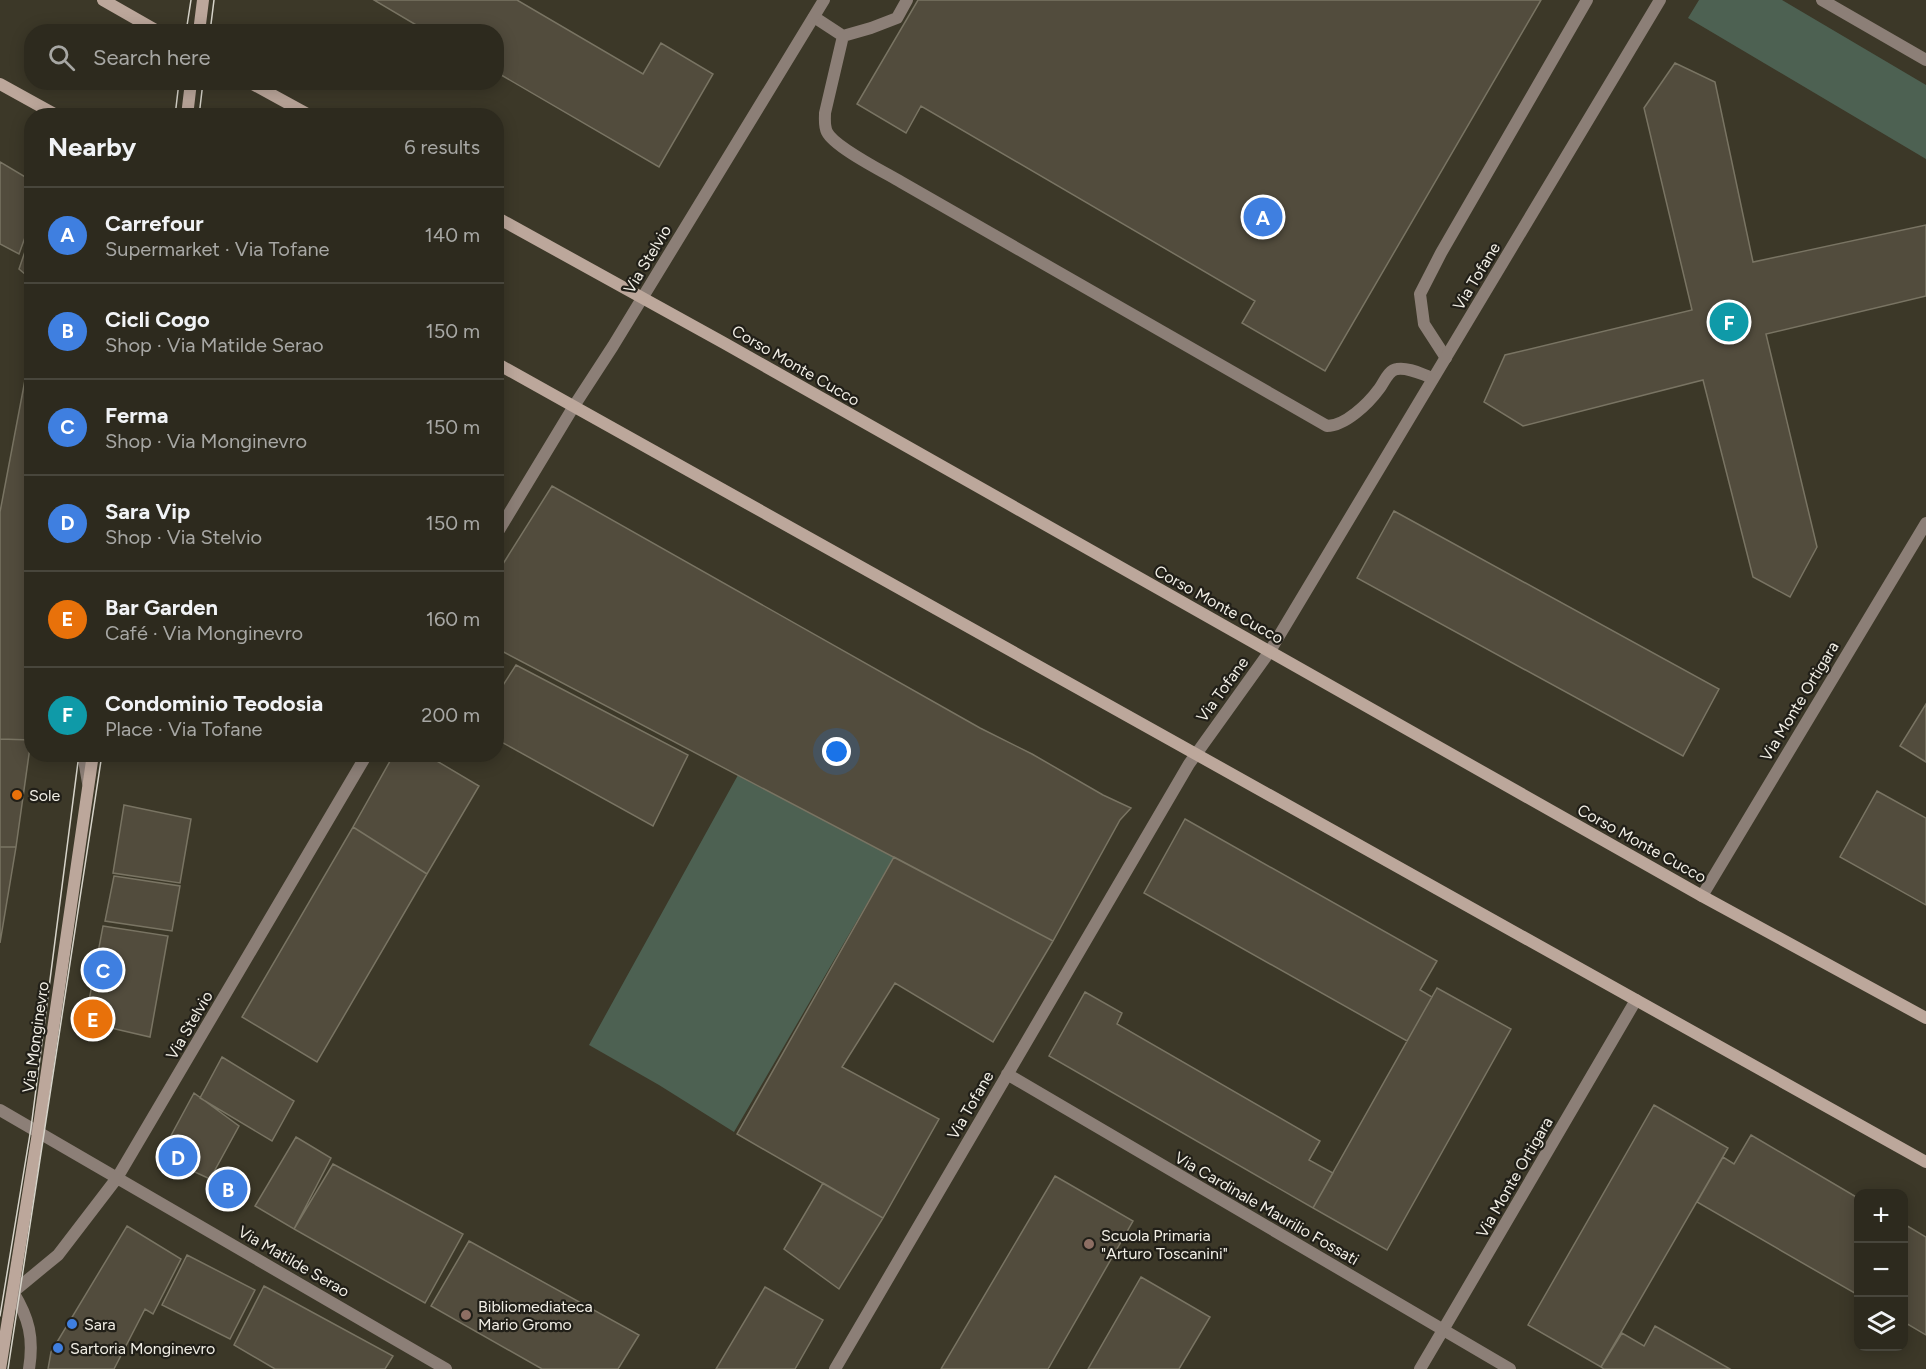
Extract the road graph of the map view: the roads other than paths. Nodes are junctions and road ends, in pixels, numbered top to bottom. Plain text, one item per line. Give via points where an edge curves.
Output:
1 (103, 0) edge
2 (203, 0) edge
3 (824, 0) edge
4 (907, 0) edge
5 (1587, 0) edge
6 (1660, 0) edge
7 (1822, 0) edge
8 (814, 16) junction
9 (145, 24) edge
10 (199, 24) edge
11 (843, 36) junction
12 (1926, 60) edge
13 (0, 84) edge
14 (190, 90) edge
15 (263, 90) edge
16 (44, 108) edge
17 (188, 108) edge
18 (296, 108) edge
19 (504, 221) edge
20 (643, 297) junction
21 (1446, 358) junction
22 (504, 367) edge
23 (1433, 378) junction
24 (574, 406) junction
25 (504, 522) edge
26 (1926, 523) edge
27 (1270, 651) junction
28 (1195, 754) junction
29 (84, 762) edge
30 (92, 762) edge
31 (362, 762) edge
32 (88, 787) junction
33 (1702, 896) junction
34 (1636, 1000) junction
35 (1926, 1018) edge
36 (1007, 1074) junction
37 (0, 1110) edge
38 (38, 1133) junction
39 (1926, 1162) edge
40 (117, 1178) junction
41 (13, 1292) junction
42 (1443, 1330) junction
43 (0, 1369) edge
44 (29, 1369) edge
45 (446, 1369) edge
46 (835, 1369) edge
47 (1420, 1369) edge
48 (1510, 1369) edge

1 - 9 street
2 - 10 street
3 - 8 street, Via Stelvio
4 - 11 street via 897,18
5 - 21 street via 1420,294 1424,324
6 - 21 street, Via Tofane
7 - 12 street
8 - 11 street
8 - 20 street, Via Stelvio
11 - 23 street via 825,113 827,133 839,145 910,188 1327,426 1335,426 1361,409 1396,369
13 - 16 street
14 - 17 street
15 - 18 street
19 - 20 street, Corso Monte Cucco
20 - 24 street, Via Stelvio
20 - 27 street, Corso Monte Cucco
21 - 23 street, Via Tofane
22 - 24 street
23 - 27 street, Via Tofane
24 - 25 street, Via Stelvio
24 - 28 street
26 - 33 street, Via Monte Ortigara
27 - 28 street, Via Tofane
27 - 33 street, Corso Monte Cucco
28 - 34 street
28 - 36 street, Via Tofane
29 - 32 street, Via Monginevro
30 - 32 street, Via Monginevro
31 - 40 street, Via Stelvio
32 - 38 street, Via Monginevro
33 - 35 street, Corso Monte Cucco
34 - 39 street
34 - 42 street, Via Monte Ortigara
36 - 42 street, Via Cardinale Maurilio Fossati
36 - 46 street, Via Tofane
37 - 38 street, Via Matilde Serao
38 - 40 street, Via Matilde Serao
38 - 41 street, Via Monginevro
40 - 41 street, Via Stelvio via 58,1255
40 - 45 street, Via Matilde Serao
41 - 43 street, Via Monginevro
41 - 44 street via 27,1320 33,1348
42 - 47 street, Via Monte Ortigara
42 - 48 street, Via Cardinale Maurilio Fossati

